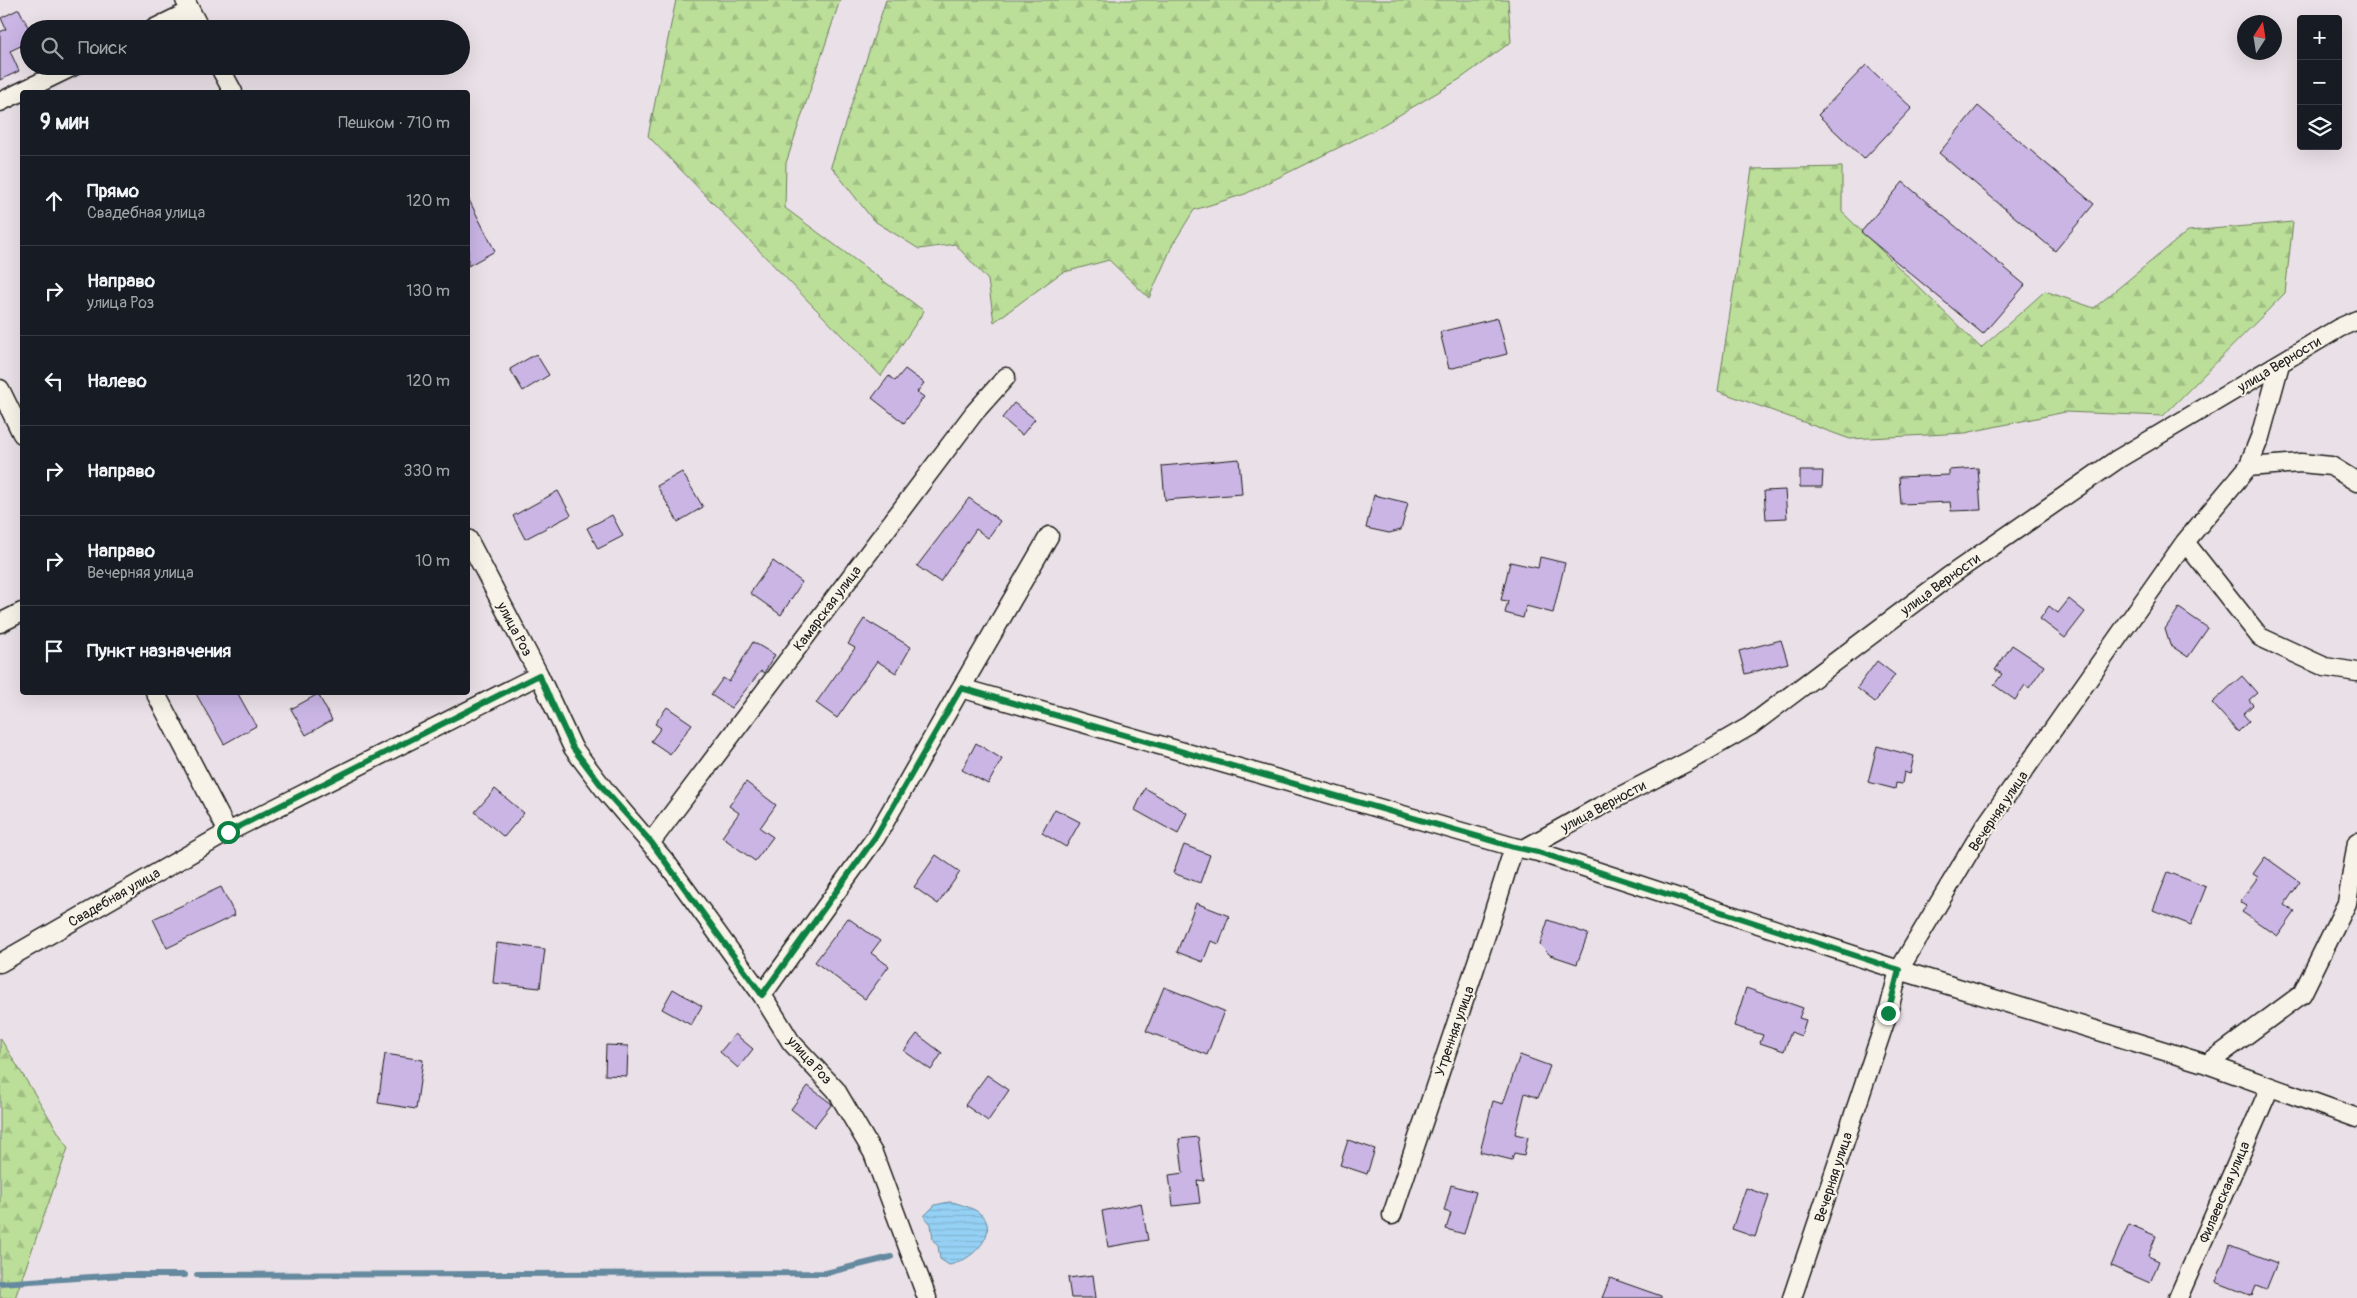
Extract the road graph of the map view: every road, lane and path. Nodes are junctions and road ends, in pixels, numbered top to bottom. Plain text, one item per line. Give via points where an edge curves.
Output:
1 (188, 5) edge
2 (166, 20) edge
3 (196, 20) edge
4 (56, 75) edge
5 (224, 75) edge
6 (25, 90) edge
7 (232, 90) edge
8 (20, 92) edge
9 (0, 102) edge
10 (2357, 320) edge
11 (2280, 364) junction
12 (1006, 377) dead end
13 (0, 389) edge
14 (20, 430) edge
15 (2248, 467) junction
16 (2357, 482) edge
17 (1049, 536) dead end
18 (2185, 542) junction
19 (470, 543) edge
20 (20, 613) edge
21 (0, 623) edge
22 (2357, 672) edge
23 (539, 675) junction
24 (961, 688) junction
25 (156, 695) edge
26 (228, 832) junction
27 (651, 842) junction
28 (2357, 842) edge
29 (1519, 848) junction
30 (0, 963) edge
31 (1899, 970) junction
32 (762, 995) junction
33 (2206, 1064) junction
34 (2270, 1087) junction
35 (2357, 1118) edge
36 (1392, 1215) dead end
37 (927, 1298) edge
38 (1792, 1298) edge
39 (2178, 1298) edge

1 - 2 street
1 - 3 street
4 - 6 street
5 - 7 street
8 - 9 street
10 - 11 street, улица Верности
11 - 15 street, Вечерняя улица via 2260,437
11 - 29 street, улица Верности via 2118,459 2062,497 1948,577 1750,726 1689,762
12 - 27 street, Камарская улица via 974,413
13 - 14 street
15 - 16 street via 2301,463 2332,466
15 - 18 street, Вечерняя улица
17 - 24 street
18 - 22 street via 2260,637 2325,667
18 - 31 street, Вечерняя улица via 1983,829
19 - 23 street, улица Роз
20 - 21 street
23 - 26 street, Свадебная улица
23 - 27 street, улица Роз via 573,748 607,793
24 - 29 street
24 - 32 street via 876,836
25 - 26 street
26 - 30 street, Свадебная улица
27 - 32 street, улица Роз
28 - 33 street via 2347,903 2302,994
29 - 31 street
29 - 36 street, Утренняя улица via 1492,917
31 - 33 street
31 - 38 street, Вечерняя улица via 1888,1013
32 - 37 street, улица Роз via 791,1042 836,1090 872,1153
33 - 34 street
34 - 35 street
34 - 39 street, Филаевская улица

